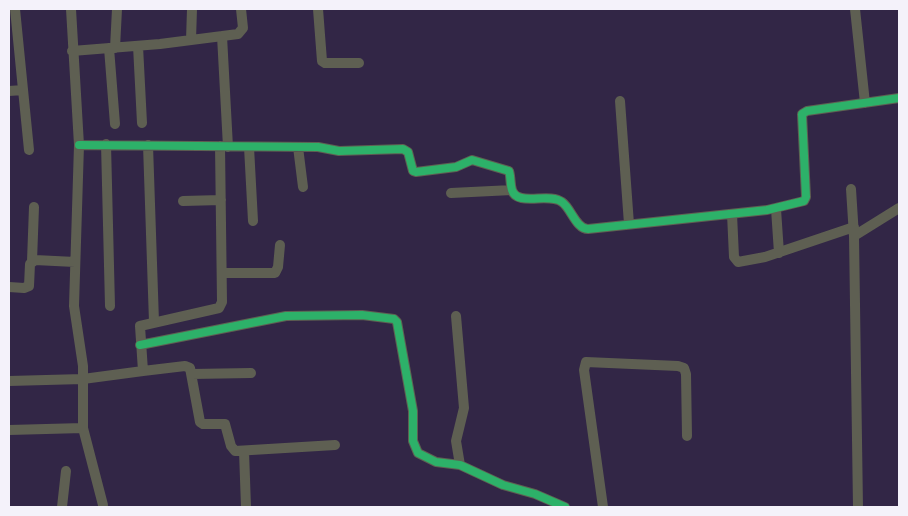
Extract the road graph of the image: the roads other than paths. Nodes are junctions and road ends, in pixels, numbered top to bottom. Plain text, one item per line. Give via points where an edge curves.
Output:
1 (15, 9) edge
2 (71, 9) edge
3 (117, 9) edge
4 (192, 9) edge
5 (241, 9) edge
6 (318, 9) edge
7 (855, 9) edge
8 (222, 36) junction
9 (14, 40) edge
10 (191, 40) junction
11 (138, 46) junction
12 (112, 48) junction
13 (72, 51) junction
14 (358, 64) dead end
15 (23, 90) junction
16 (9, 91) edge
17 (899, 98) edge
18 (620, 100) dead end
19 (865, 103) junction
20 (142, 123) dead end
21 (115, 124) dead end
22 (80, 144) junction
23 (106, 144) junction
24 (148, 145) junction
25 (224, 147) junction
26 (249, 147) junction
27 (298, 147) junction
28 (29, 150) dead end
29 (303, 187) dead end
30 (851, 189) dead end
31 (512, 190) junction
32 (451, 193) dead end
33 (183, 200) dead end
34 (221, 200) junction
35 (34, 207) dead end
36 (776, 208) junction
37 (899, 208) edge
38 (732, 214) junction
39 (253, 220) dead end
40 (630, 224) junction
41 (854, 232) junction
42 (280, 245) dead end
43 (779, 253) junction
44 (32, 261) junction
45 (75, 262) junction
46 (222, 272) junction
47 (9, 287) edge
48 (110, 306) dead end
49 (456, 316) dead end
50 (154, 322) junction
51 (140, 346) junction
52 (144, 372) junction
53 (251, 373) dead end
54 (192, 374) junction
55 (83, 379) junction
56 (9, 381) edge
57 (83, 428) junction
58 (9, 430) edge
59 (687, 436) dead end
60 (335, 445) dead end
61 (244, 451) junction
62 (460, 465) junction
63 (66, 472) dead end
64 (103, 505) dead end
65 (62, 507) edge
66 (246, 507) edge
67 (565, 507) edge
68 (603, 507) edge
69 (858, 507) edge

1 - 9 street
2 - 13 street
3 - 12 street
4 - 10 street
5 - 8 street via 242,31
6 - 14 street via 322,61
7 - 19 street
8 - 10 street
8 - 25 street
9 - 15 street
10 - 11 street
11 - 12 street
11 - 20 street
12 - 13 street
12 - 21 street
13 - 22 street
15 - 16 street
15 - 28 street
17 - 19 street
18 - 40 street
19 - 36 street via 802,114 806,199
22 - 23 street
22 - 45 street
23 - 24 street
23 - 48 street
24 - 25 street
24 - 50 street
25 - 26 street
25 - 34 street
26 - 27 street
26 - 39 street
27 - 29 street
27 - 31 street via 339,151 403,149 408,152 416,172 456,167 476,160 509,171
30 - 41 street
31 - 32 street
31 - 40 street via 521,198 560,200 584,229
33 - 34 street
34 - 46 street
35 - 44 street
36 - 38 street
36 - 43 street
37 - 41 street
38 - 40 street
38 - 43 street via 735,261
41 - 43 street
41 - 69 street
42 - 46 street via 275,273
44 - 45 street
44 - 47 street via 29,286
45 - 55 street via 74,306
46 - 50 street via 219,308
49 - 62 street via 464,408 456,441
50 - 51 street via 140,326
51 - 52 street
51 - 62 street via 286,316 362,315 394,319 413,411 414,447 432,460
52 - 54 street via 185,366
52 - 55 street
53 - 54 street
54 - 61 street via 200,422 226,424 233,449
55 - 56 street
55 - 57 street
57 - 58 street
57 - 64 street
59 - 68 street via 684,368 586,362 585,378
60 - 61 street
61 - 66 street
62 - 67 street via 503,485
63 - 65 street

